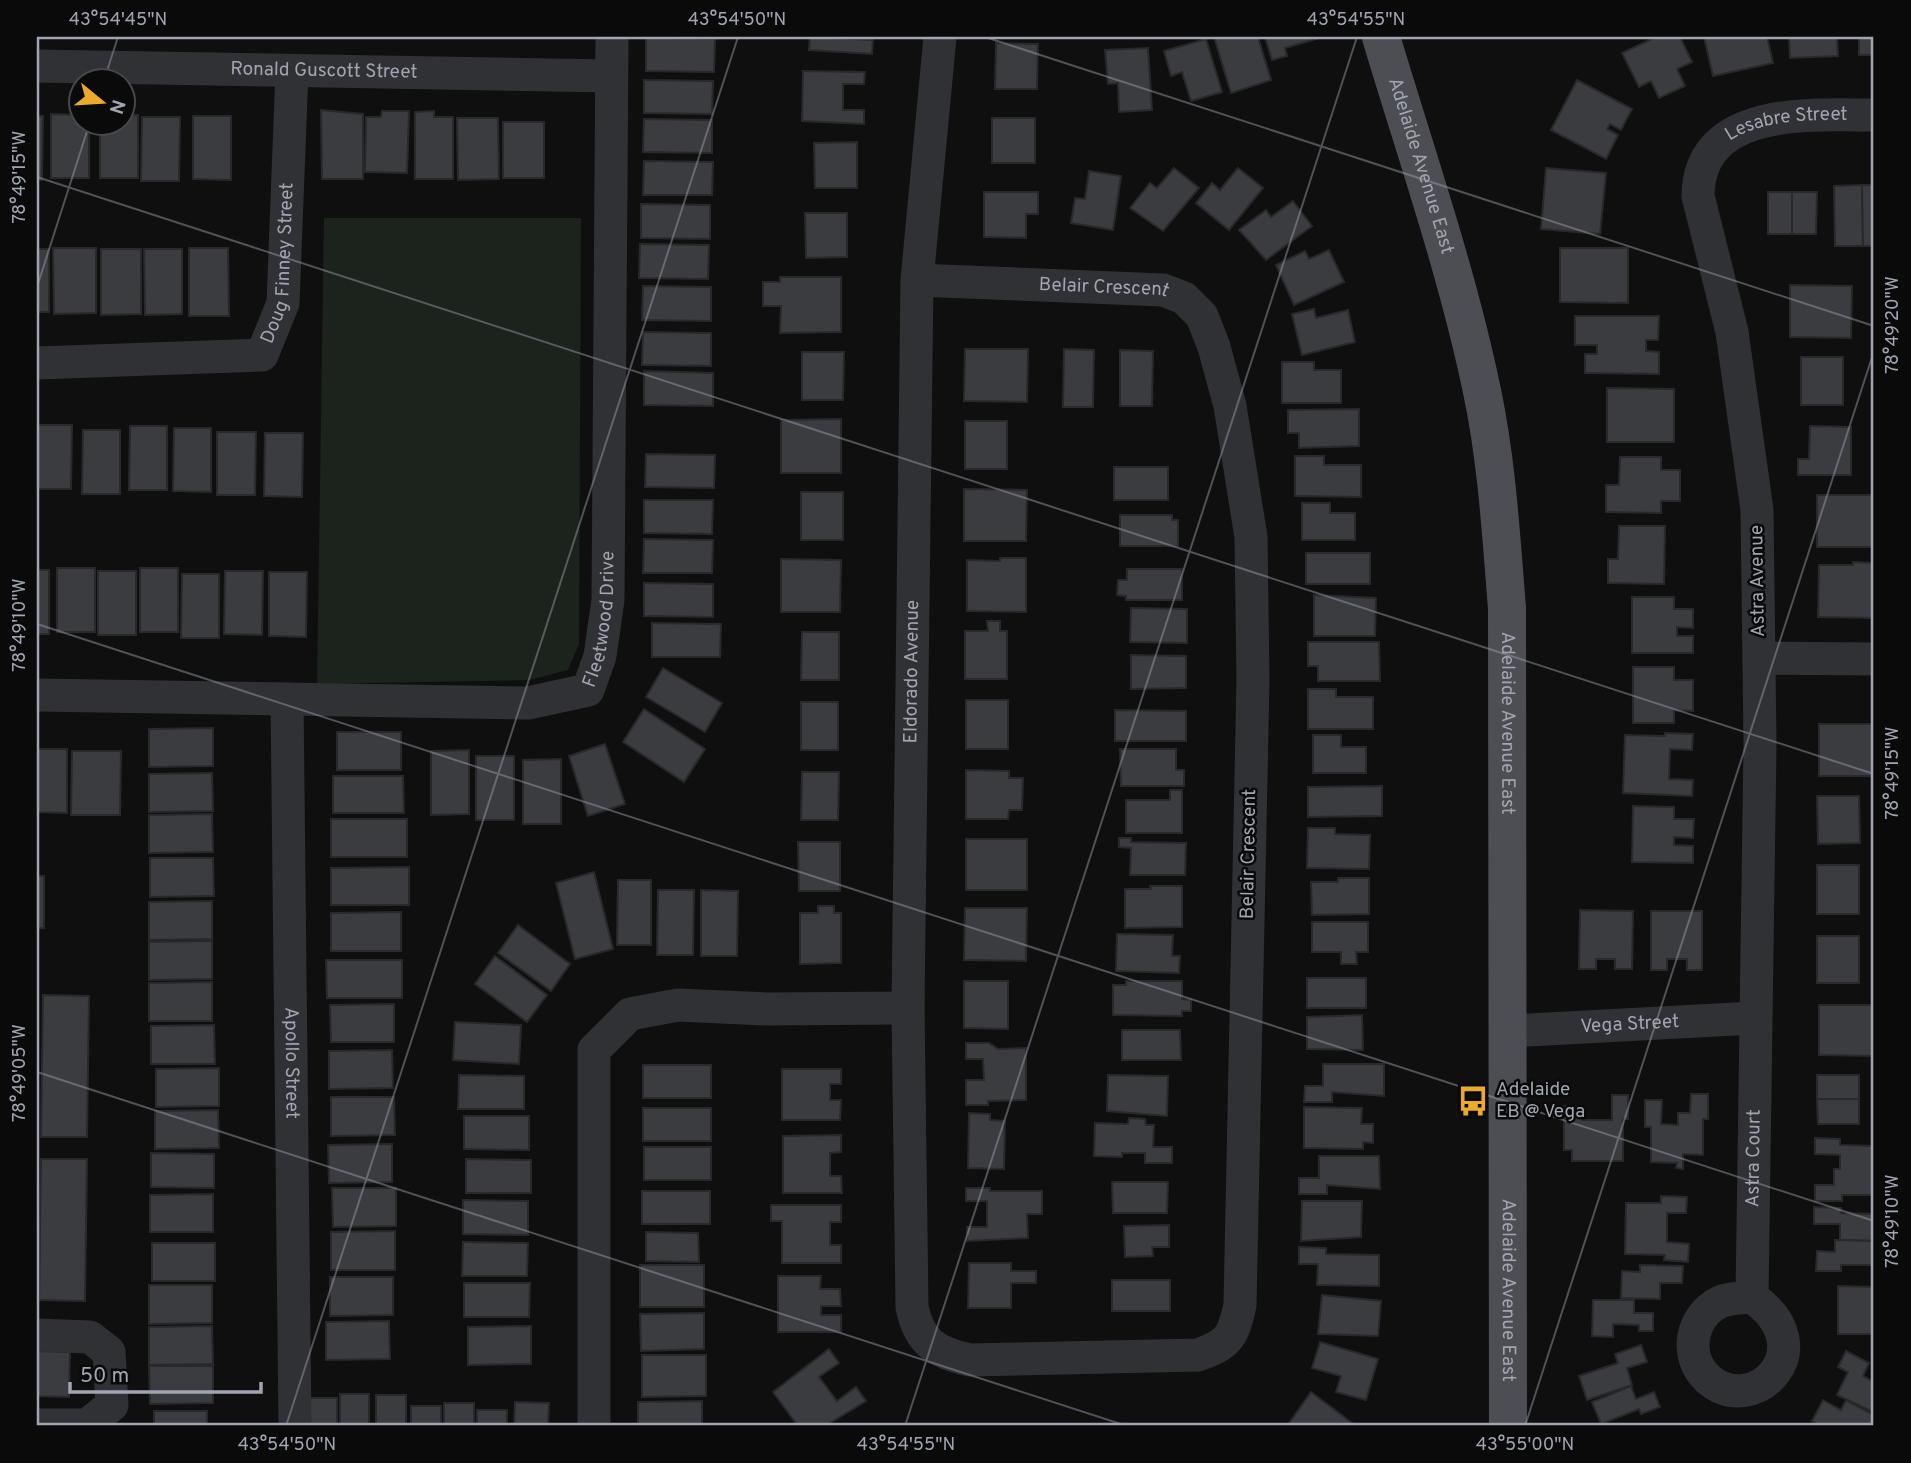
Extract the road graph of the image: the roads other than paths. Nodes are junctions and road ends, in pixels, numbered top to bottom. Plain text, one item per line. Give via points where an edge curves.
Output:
1 (612, 37) edge
2 (940, 37) edge
3 (1381, 37) edge
4 (37, 66) edge
5 (292, 71) junction
6 (611, 76) junction
7 (1874, 115) edge
8 (1710, 152) joint
9 (917, 280) junction
10 (37, 363) edge
11 (1760, 658) junction
12 (1874, 659) edge
13 (37, 695) edge
14 (287, 699) junction
15 (908, 1008) junction
16 (1754, 1018) junction
17 (1508, 1031) junction
18 (1752, 1297) dead end
19 (912, 1307) joint
20 (37, 1335) edge
21 (37, 1425) edge
22 (295, 1426) edge
23 (594, 1426) edge
24 (1508, 1426) edge

1 - 6 street, Fleetwood Drive
2 - 9 street, Eldorado Avenue
3 - 17 main road, Adelaide Avenue East via 1466,324 1495,472 1507,608
4 - 5 street, Ronald Guscott Street
5 - 6 street, Ronald Guscott Street
5 - 10 street, Doug Finney Street via 283,303 262,355
6 - 14 street, Fleetwood Drive via 608,600 600,656 588,690 528,704
7 - 8 street, Lesabre Street via 1800,115 1746,127 1724,137
8 - 11 street, Astra Avenue via 1698,175 1698,196 1732,332 1757,510
9 - 15 street, Eldorado Avenue
9 - 19 street, Belair Crescent via 1163,290 1184,298 1202,316 1230,406 1251,537 1254,608 1240,1305 1235,1327 1223,1346 1198,1355 970,1360 944,1355 923,1338
11 - 12 street
11 - 16 street, Astra Avenue
13 - 14 street, Fleetwood Drive
14 - 22 street, Apollo Street
15 - 19 street, Eldorado Avenue
15 - 23 street via 678,1005 629,1014 594,1051
16 - 17 street, Vega Street
16 - 18 street, Astra Court
17 - 24 main road, Adelaide Avenue East
20 - 21 street via 90,1336 109,1352 112,1405 87,1425

